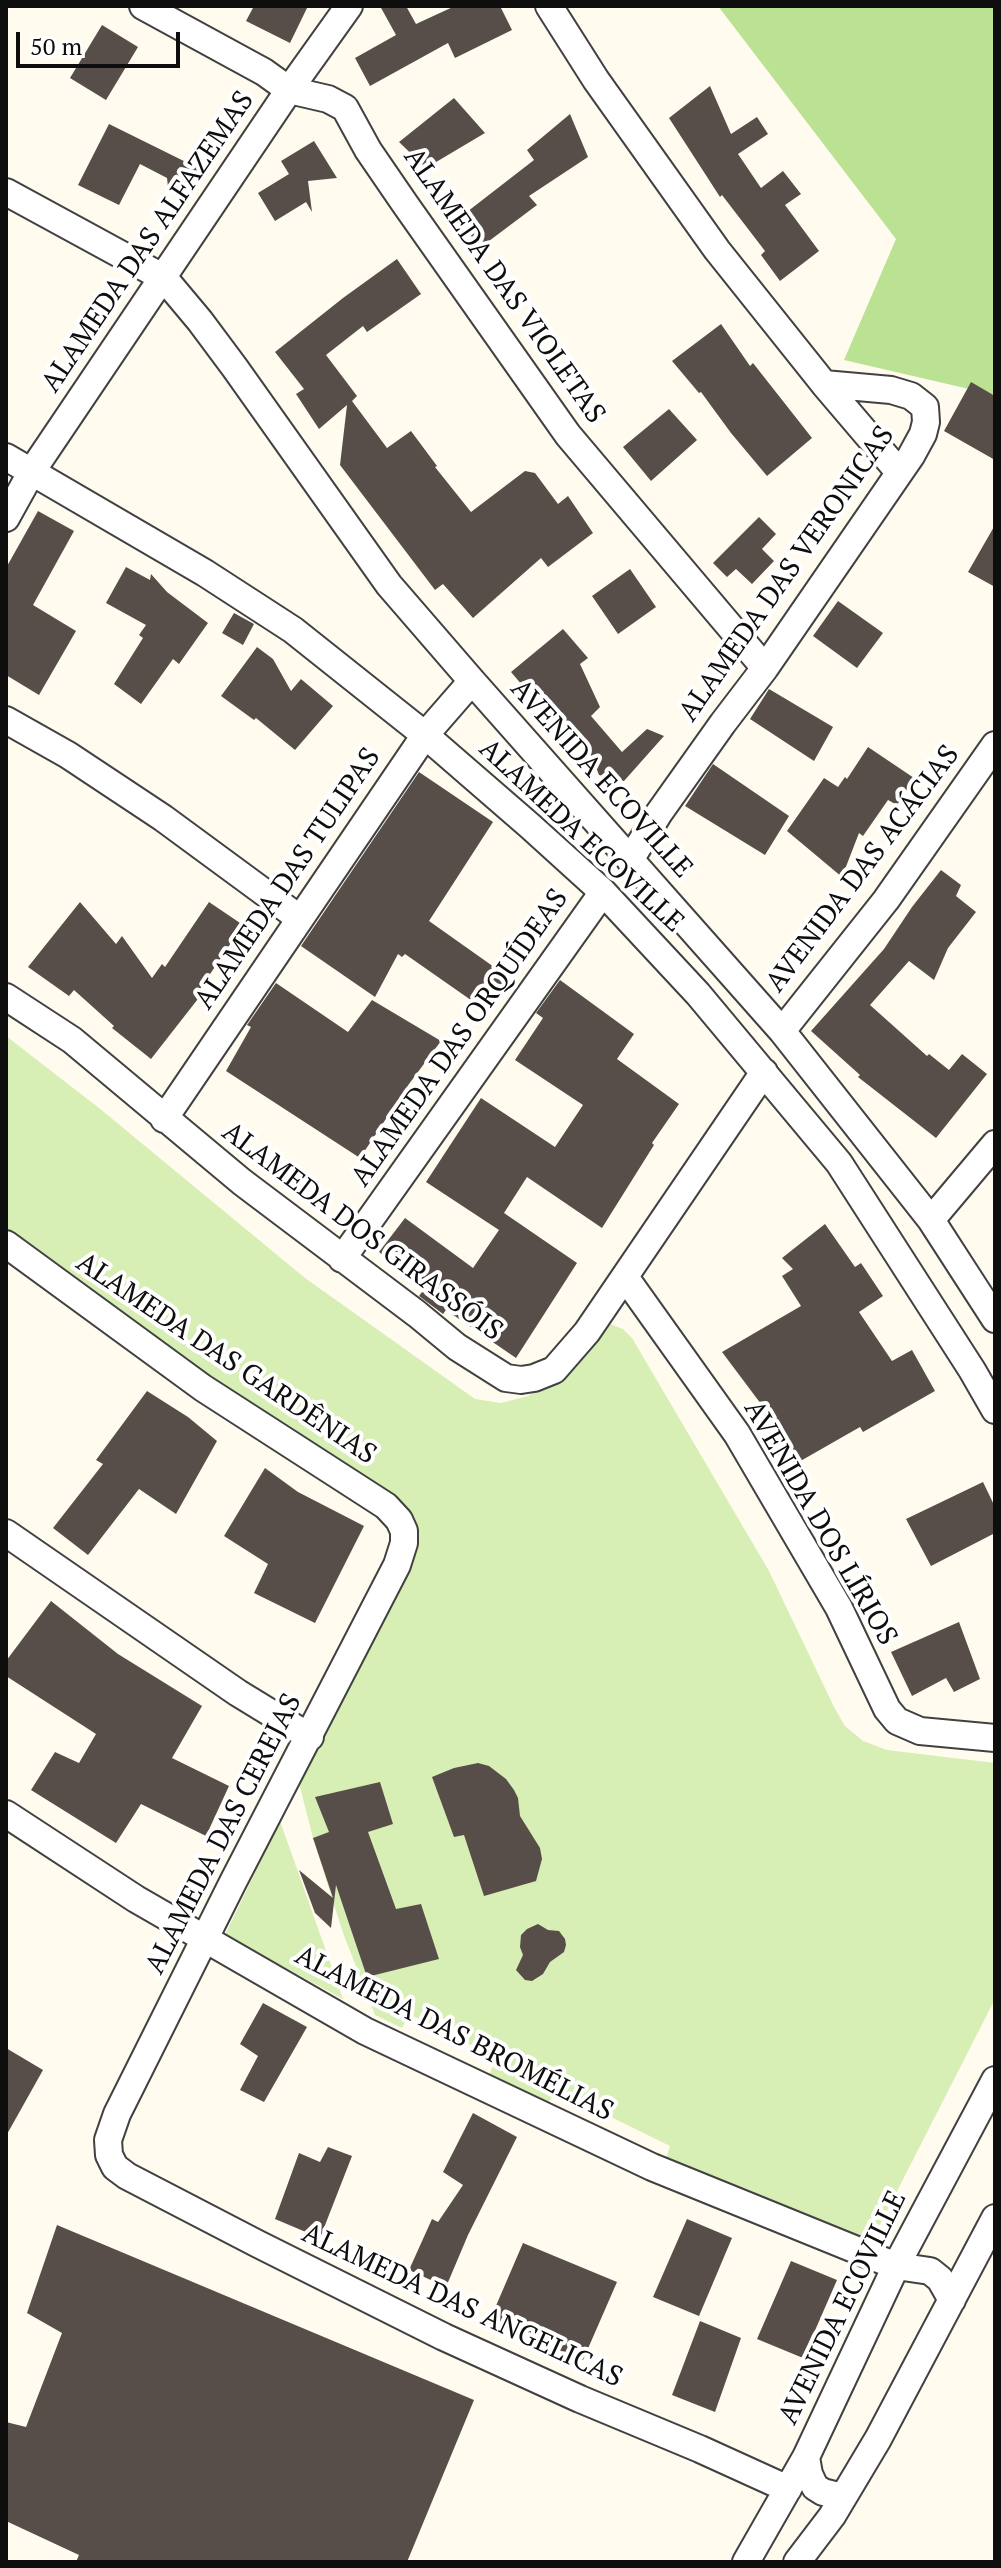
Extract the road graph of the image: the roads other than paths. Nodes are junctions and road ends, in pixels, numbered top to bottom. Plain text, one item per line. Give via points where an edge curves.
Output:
1 (143, 6) edge
2 (349, 6) edge
3 (549, 6) edge
4 (289, 90) junction
5 (6, 192) edge
6 (164, 278) junction
7 (824, 384) junction
8 (6, 457) edge
9 (32, 471) junction
10 (899, 472) junction
11 (6, 518) edge
12 (765, 668) junction
13 (472, 681) junction
14 (6, 720) edge
15 (425, 735) junction
16 (995, 745) edge
17 (630, 860) junction
18 (603, 892) junction
19 (299, 918) junction
20 (6, 997) edge
21 (782, 1031) junction
22 (764, 1072) junction
23 (164, 1119) junction
24 (995, 1144) edge
25 (931, 1220) junction
26 (6, 1244) edge
27 (342, 1259) junction
28 (625, 1277) junction
29 (995, 1319) edge
30 (995, 1410) edge
31 (404, 1531) joint
32 (6, 1533) edge
33 (310, 1737) junction
34 (995, 1738) edge
35 (6, 1814) edge
36 (205, 1940) junction
37 (995, 2080) edge
38 (115, 2167) joint
39 (995, 2218) edge
40 (896, 2266) junction
41 (952, 2300) junction
42 (806, 2457) junction
43 (788, 2489) junction
44 (843, 2497) junction
45 (746, 2562) edge
46 (797, 2562) edge

1 - 4 street, ALAMEDA DAS VIOLETAS
2 - 4 street, ALAMEDA DAS ALFAZEMAS
3 - 7 street via 717,250
4 - 6 street, ALAMEDA DAS ALFAZEMAS
4 - 12 street, ALAMEDA DAS VIOLETAS via 345,108 368,150 568,435
5 - 6 street
6 - 9 street, ALAMEDA DAS ALFAZEMAS
6 - 13 street, AVENIDA ECOVILLE via 227,356 389,585
7 - 10 street
7 - 10 street, ALAMEDA DAS VERONICAS via 891,390 925,407 923,434
8 - 9 street, ALAMEDA ECOVILLE
9 - 11 street, ALAMEDA DAS ALFAZEMAS
9 - 15 street, ALAMEDA ECOVILLE via 293,630
10 - 12 street, ALAMEDA DAS VERONICAS
12 - 17 street, ALAMEDA DAS VERONICAS
13 - 15 street, ALAMEDA DAS TULIPAS
13 - 17 street, AVENIDA ECOVILLE
14 - 19 street via 151,810
15 - 18 street, ALAMEDA ECOVILLE
15 - 19 street, ALAMEDA DAS TULIPAS
16 - 21 street, AVENIDA DAS ACÁCIAS via 886,900
17 - 21 street, AVENIDA ECOVILLE
18 - 22 street, ALAMEDA ECOVILLE
18 - 27 street, ALAMEDA DAS ORQUÍDEAS
19 - 23 street, ALAMEDA DAS TULIPAS
20 - 23 street, ALAMEDA DOS GIRASSÓIS via 72,1040
21 - 25 street, AVENIDA ECOVILLE
22 - 28 street, ALAMEDA DOS GIRASSÓIS
22 - 30 street, ALAMEDA ECOVILLE via 839,1163
23 - 27 street, ALAMEDA DOS GIRASSÓIS
24 - 25 street
25 - 29 street, AVENIDA ECOVILLE
26 - 31 street, ALAMEDA DAS GARDÊNIAS via 203,1388 386,1506
27 - 28 street, ALAMEDA DOS GIRASSÓIS via 476,1360 506,1378 521,1380 554,1370
28 - 34 street, AVENIDA DOS LÍRIOS via 737,1434 839,1608 887,1709 897,1721 920,1731
31 - 33 street, ALAMEDA DAS CEREJAS via 397,1565
32 - 33 street
33 - 36 street, ALAMEDA DAS CEREJAS
35 - 36 street, ALAMEDA DAS BROMÉLIAS
36 - 38 street, ALAMEDA DAS CEREJAS via 117,2114 108,2140
36 - 40 street, ALAMEDA DAS BROMÉLIAS via 365,2031 589,2139
37 - 40 street, AVENIDA ECOVILLE
38 - 43 street, ALAMEDA DAS ANGELICAS via 444,2337
39 - 41 street
40 - 41 street, ALAMEDA DAS BROMÉLIAS via 930,2271
40 - 42 street, AVENIDA ECOVILLE
41 - 44 street
42 - 43 street, AVENIDA ECOVILLE
42 - 44 street via 815,2487
43 - 45 street, AVENIDA ECOVILLE
44 - 46 street

